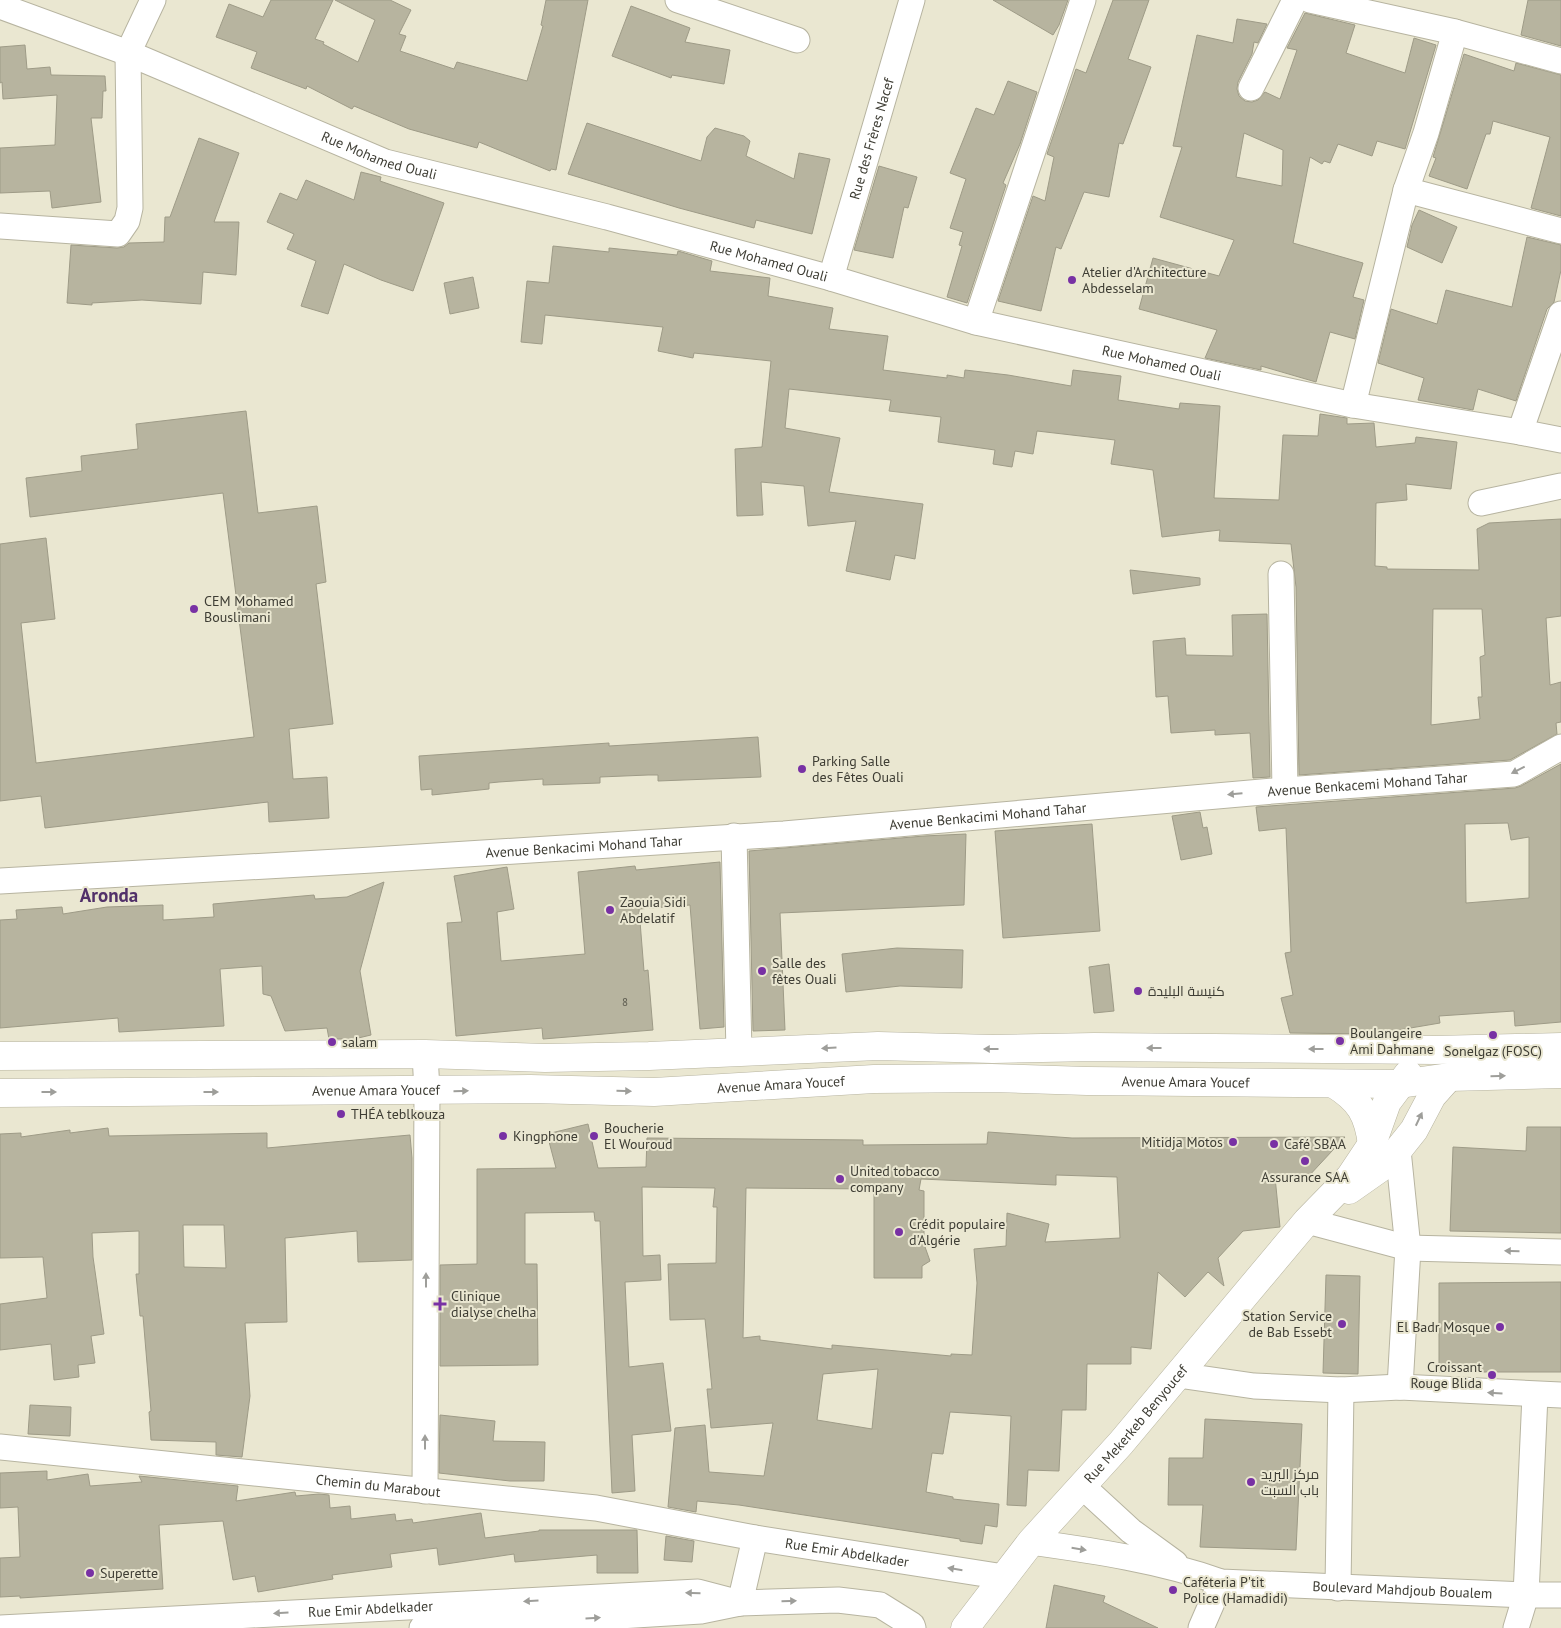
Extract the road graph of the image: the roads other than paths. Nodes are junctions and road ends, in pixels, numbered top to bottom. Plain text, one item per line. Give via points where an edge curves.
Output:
1 (153, 0) edge
2 (678, 0) edge
3 (912, 0) edge
4 (1083, 0) edge
5 (1295, 0) edge
6 (1310, 0) edge
7 (0, 6) edge
8 (1455, 32) junction
9 (797, 40) dead end
10 (128, 53) junction
11 (1561, 61) edge
12 (1251, 88) dead end
13 (1406, 190) junction
14 (0, 226) edge
15 (1561, 231) edge
16 (831, 278) junction
17 (1561, 314) edge
18 (976, 322) junction
19 (1353, 405) junction
20 (1520, 432) junction
21 (1561, 440) edge
22 (1561, 486) edge
23 (1481, 503) dead end
24 (1281, 574) dead end
25 (1561, 747) edge
26 (1285, 790) junction
27 (1168, 800) joint
28 (734, 836) junction
29 (0, 881) edge
30 (1561, 1047) edge
31 (1435, 1050) junction
32 (739, 1052) junction
33 (425, 1054) junction
34 (0, 1056) edge
35 (1561, 1074) edge
36 (1449, 1077) junction
37 (1334, 1084) junction
38 (1400, 1084) junction
39 (427, 1091) junction
40 (0, 1093) edge
41 (1372, 1144) junction
42 (1398, 1150) junction
43 (1307, 1221) junction
44 (1408, 1248) junction
45 (1561, 1252) edge
46 (1178, 1376) junction
47 (1400, 1387) junction
48 (1341, 1390) junction
49 (1535, 1395) junction
50 (1561, 1395) edge
51 (0, 1446) edge
52 (1082, 1486) junction
53 (425, 1491) junction
54 (755, 1538) junction
55 (1031, 1542) junction
56 (1186, 1570) junction
57 (1004, 1577) junction
58 (1220, 1582) junction
59 (1338, 1588) junction
60 (1526, 1595) junction
61 (1561, 1595) edge
62 (740, 1603) junction
63 (225, 1622) edge
64 (0, 1628) edge
65 (422, 1628) edge
66 (913, 1628) edge
67 (965, 1628) edge
68 (1201, 1628) edge
69 (1516, 1628) edge

1 - 10 street
2 - 9 street
3 - 16 street, Rue des Frères Nacef
4 - 18 street
5 - 12 street
6 - 8 street
7 - 10 street, Rue Mohamed Ouali
8 - 11 street
8 - 13 street
10 - 14 street via 130,208 123,228 118,234
10 - 16 street, Rue Mohamed Ouali via 385,162 607,217
13 - 15 street
13 - 19 street
16 - 18 street, Rue Mohamed Ouali
17 - 20 street
18 - 19 street, Rue Mohamed Ouali
19 - 20 street, Rue Mohamed Ouali
20 - 21 street, Rue Mohamed Ouali
22 - 23 street
24 - 26 street
25 -> 26 street, Avenue Benkacemi Mohand Tahar via 1514,774
26 -> 27 street, Avenue Benkacemi Mohand Tahar
27 - 28 street, Avenue Benkacimi Mohand Tahar
28 - 29 street, Avenue Benkacimi Mohand Tahar
28 - 32 street
30 - 31 main road
31 -> 32 main road via 878,1046
31 - 38 main road via 1413,1067
32 - 33 main road via 545,1058
33 - 34 main road
33 - 39 street
36 -> 35 main road, Avenue Amara Youcef
36 - 38 main road, Avenue Amara Youcef
42 -> 36 main road via 1414,1130 1432,1096
37 - 38 main road, Avenue Amara Youcef
39 -> 37 main road, Avenue Amara Youcef via 654,1092 874,1078
37 - 41 main road via 1362,1108
38 - 41 main road via 1387,1102
40 -> 39 main road, Avenue Amara Youcef
53 -> 39 street
41 - 43 main road via 1350,1177
42 - 43 main road via 1386,1164
42 - 44 street
43 - 44 street
43 - 46 main road, Rue Mekerkeb Benyoucef
45 -> 44 street
44 - 47 street
46 - 48 street via 1254,1386
46 - 52 main road, Rue Mekerkeb Benyoucef
47 - 48 street
49 -> 47 street
48 - 59 street
49 - 50 street
49 - 60 street
51 - 53 street, Chemin du Marabout
52 - 55 main road, Rue Mekerkeb Benyoucef
52 - 56 street, Boulevard Mahdjoub Boualem via 1131,1531
53 - 54 street, Chemin du Marabout via 596,1508
57 -> 54 street, Rue Emir Abdelkader
54 - 62 street
55 -> 56 street, Boulevard Mahdjoub Boualem
55 - 57 main road, Rue Mekerkeb Benyoucef
56 - 58 street, Boulevard Mahdjoub Boualem
57 - 67 main road, Rue Mekerkeb Benyoucef
58 - 59 street, Boulevard Mahdjoub Boualem
58 - 68 street
59 - 60 street, Boulevard Mahdjoub Boualem
60 - 61 street, Boulevard Mahdjoub Boualem
60 - 69 street
62 -> 63 street, Rue Emir Abdelkader via 698,1592
65 -> 62 street, Rue Emir Abdelkader via 701,1611
62 -> 66 street via 838,1600 880,1605
63 - 64 street, Rue Emir Abdelkader

